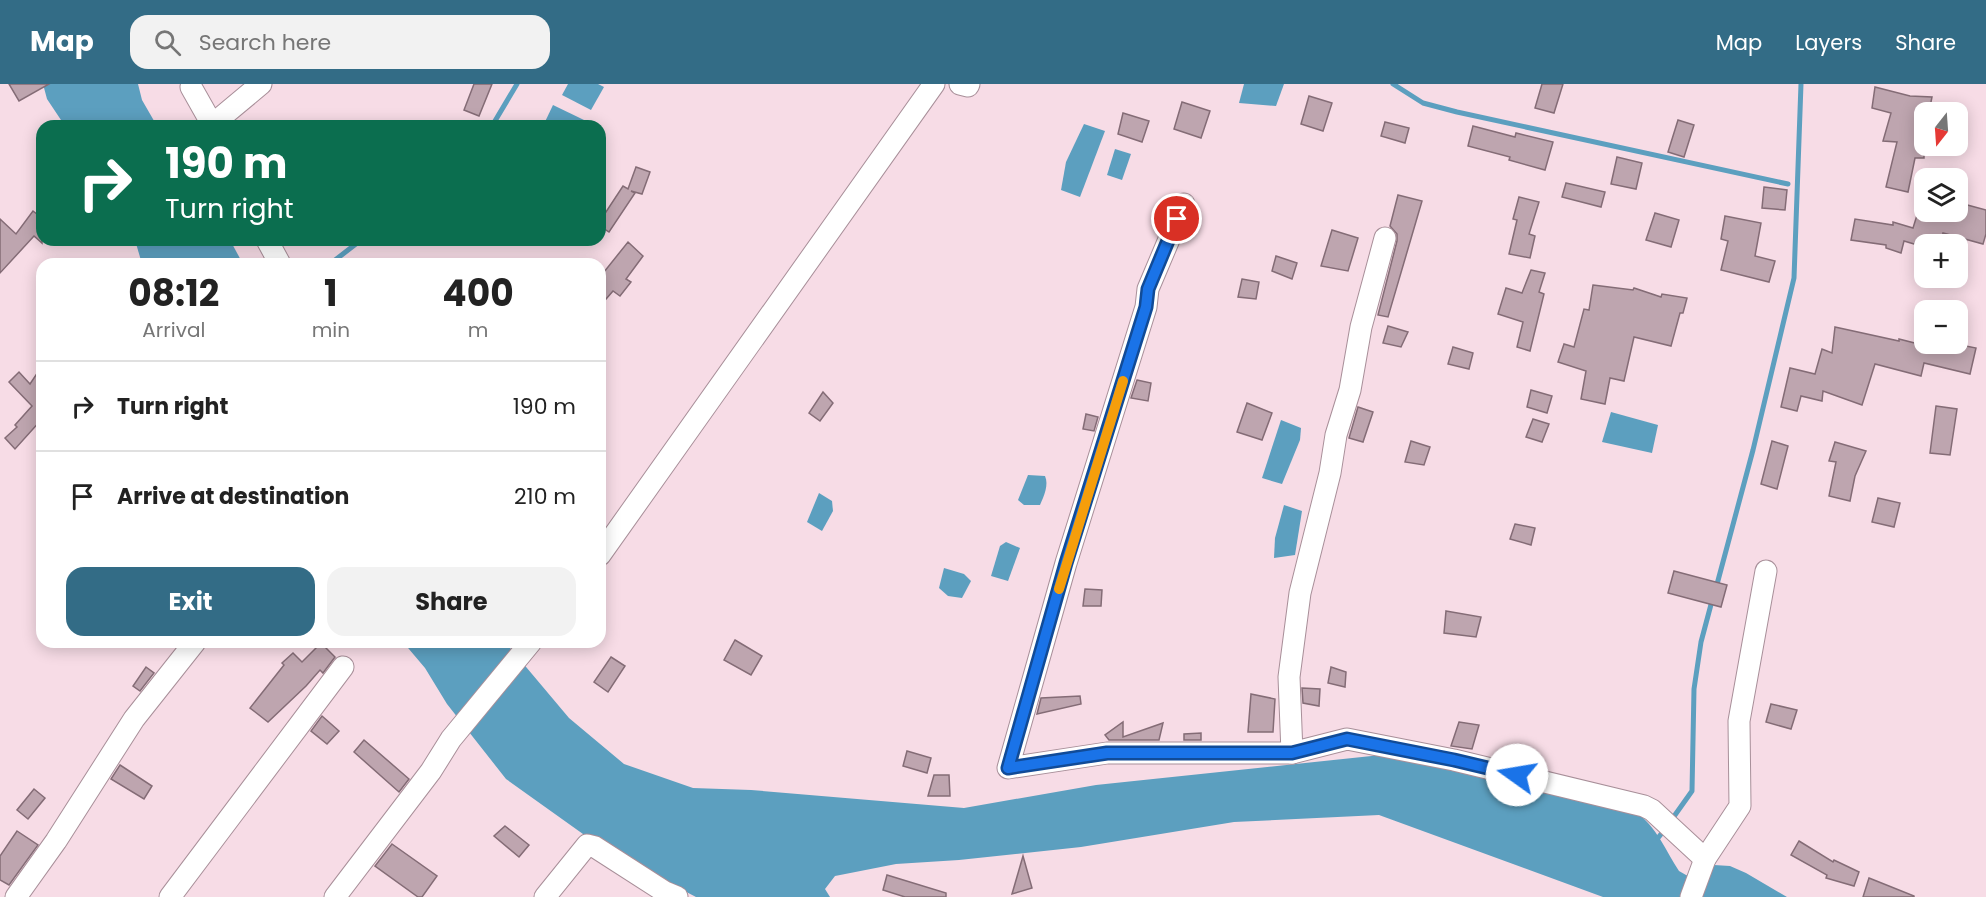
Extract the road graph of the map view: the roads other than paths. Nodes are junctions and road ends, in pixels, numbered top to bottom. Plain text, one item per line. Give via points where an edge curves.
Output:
1 (261, 84) edge
2 (934, 84) edge
3 (960, 84) edge
4 (969, 84) edge
5 (191, 87) dead end
6 (208, 120) edge
7 (217, 120) edge
8 (1184, 204) dead end
9 (1385, 238) dead end
10 (606, 547) edge
11 (1766, 571) dead end
12 (190, 648) edge
13 (526, 648) edge
14 (343, 667) dead end
15 (1292, 753) junction
16 (1700, 858) junction
17 (16, 897) edge
18 (170, 897) edge
19 (335, 897) edge
20 (545, 897) edge
21 (677, 897) edge
22 (1691, 897) edge

1 - 7 street
2 - 10 street
3 - 4 street
5 - 6 street
8 - 15 street via 1148,289 1146,307 1008,768 1107,753
9 - 15 street via 1300,593 1289,677
11 - 16 street via 1739,721 1740,806
12 - 17 street via 134,719
13 - 19 street via 451,739
14 - 18 street
15 - 16 street via 1347,739 1454,760 1644,806
16 - 22 street
20 - 21 street via 587,845

